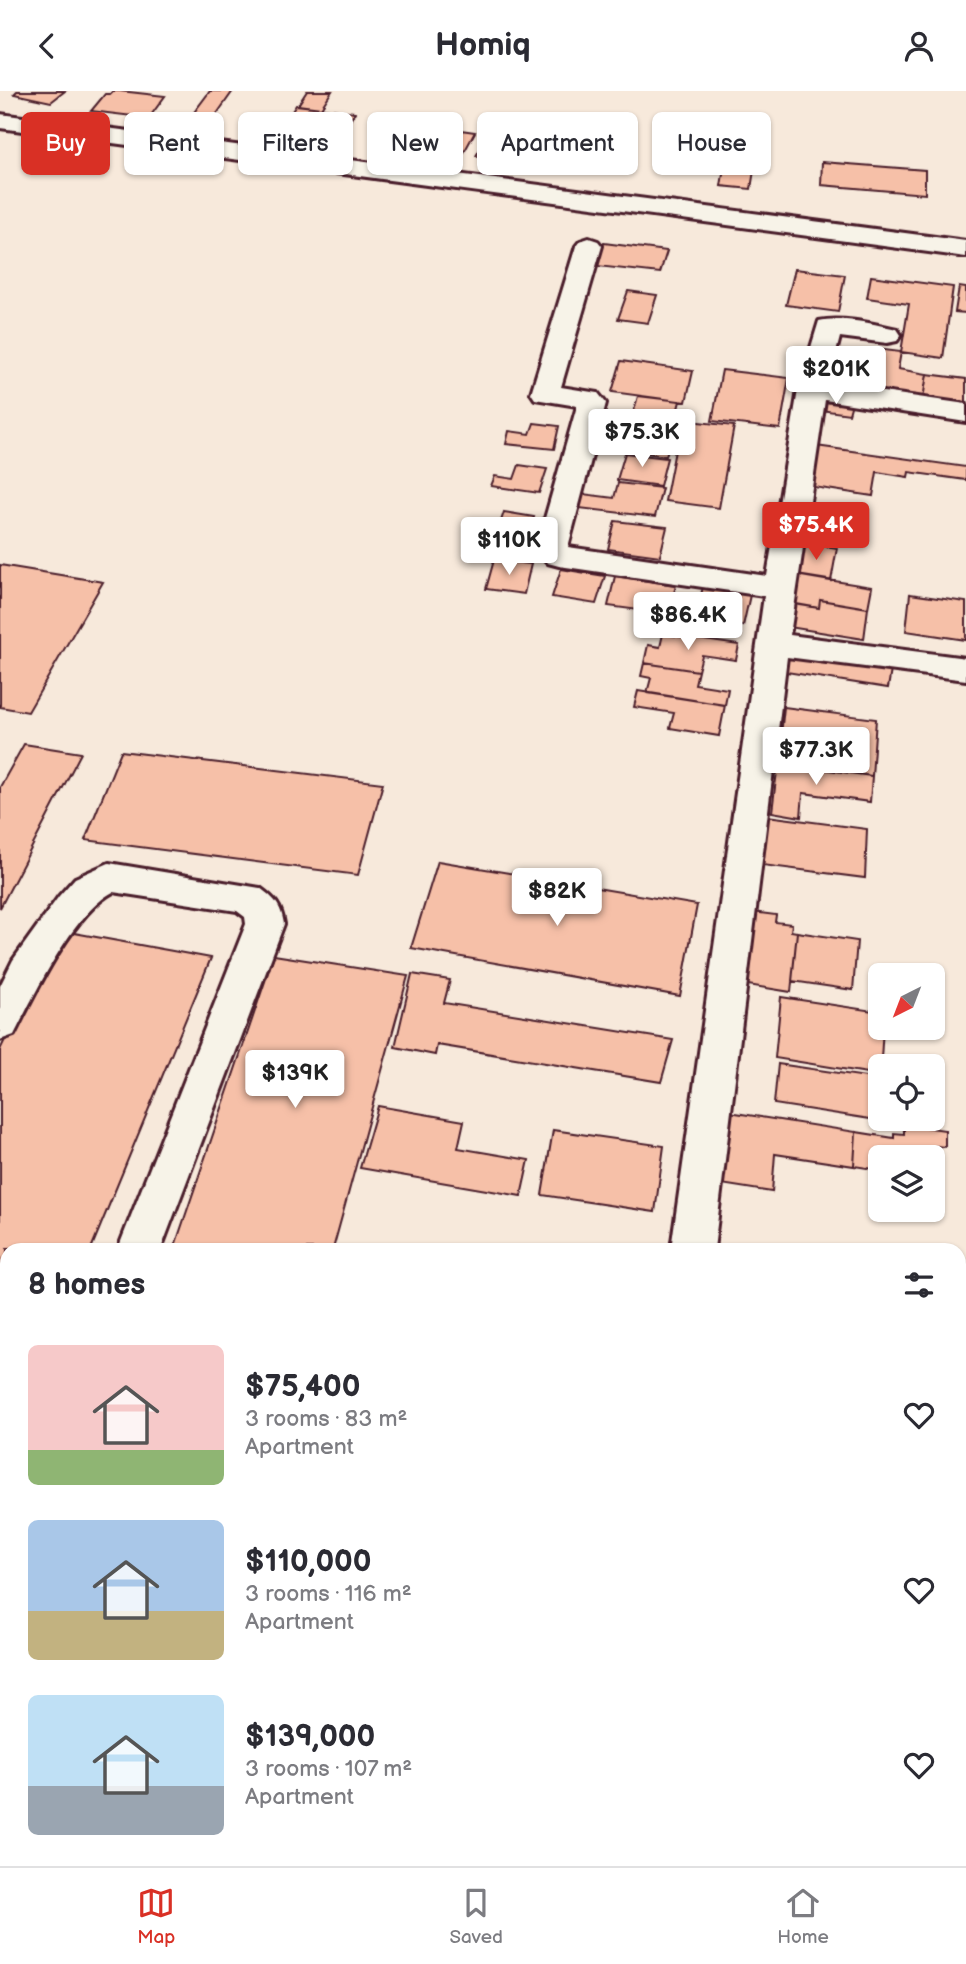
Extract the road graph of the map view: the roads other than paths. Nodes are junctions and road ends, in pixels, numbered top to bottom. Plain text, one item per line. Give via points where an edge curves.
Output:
1 (0, 121) edge
2 (589, 246) dead end
3 (966, 249) edge
4 (887, 335) dead end
5 (812, 390) junction
6 (966, 413) edge
7 (781, 588) junction
8 (772, 644) junction
9 (966, 669) edge
10 (0, 1024) edge
11 (142, 1243) edge
12 (694, 1243) edge

1 - 3 street
2 - 7 street via 545,393 592,403 552,550 559,556
4 - 5 street via 829,327
5 - 6 street
5 - 7 street
7 - 8 street
8 - 9 street
8 - 12 street
10 - 11 street via 27,971 72,906 88,888 109,877 247,898 263,910 265,924

